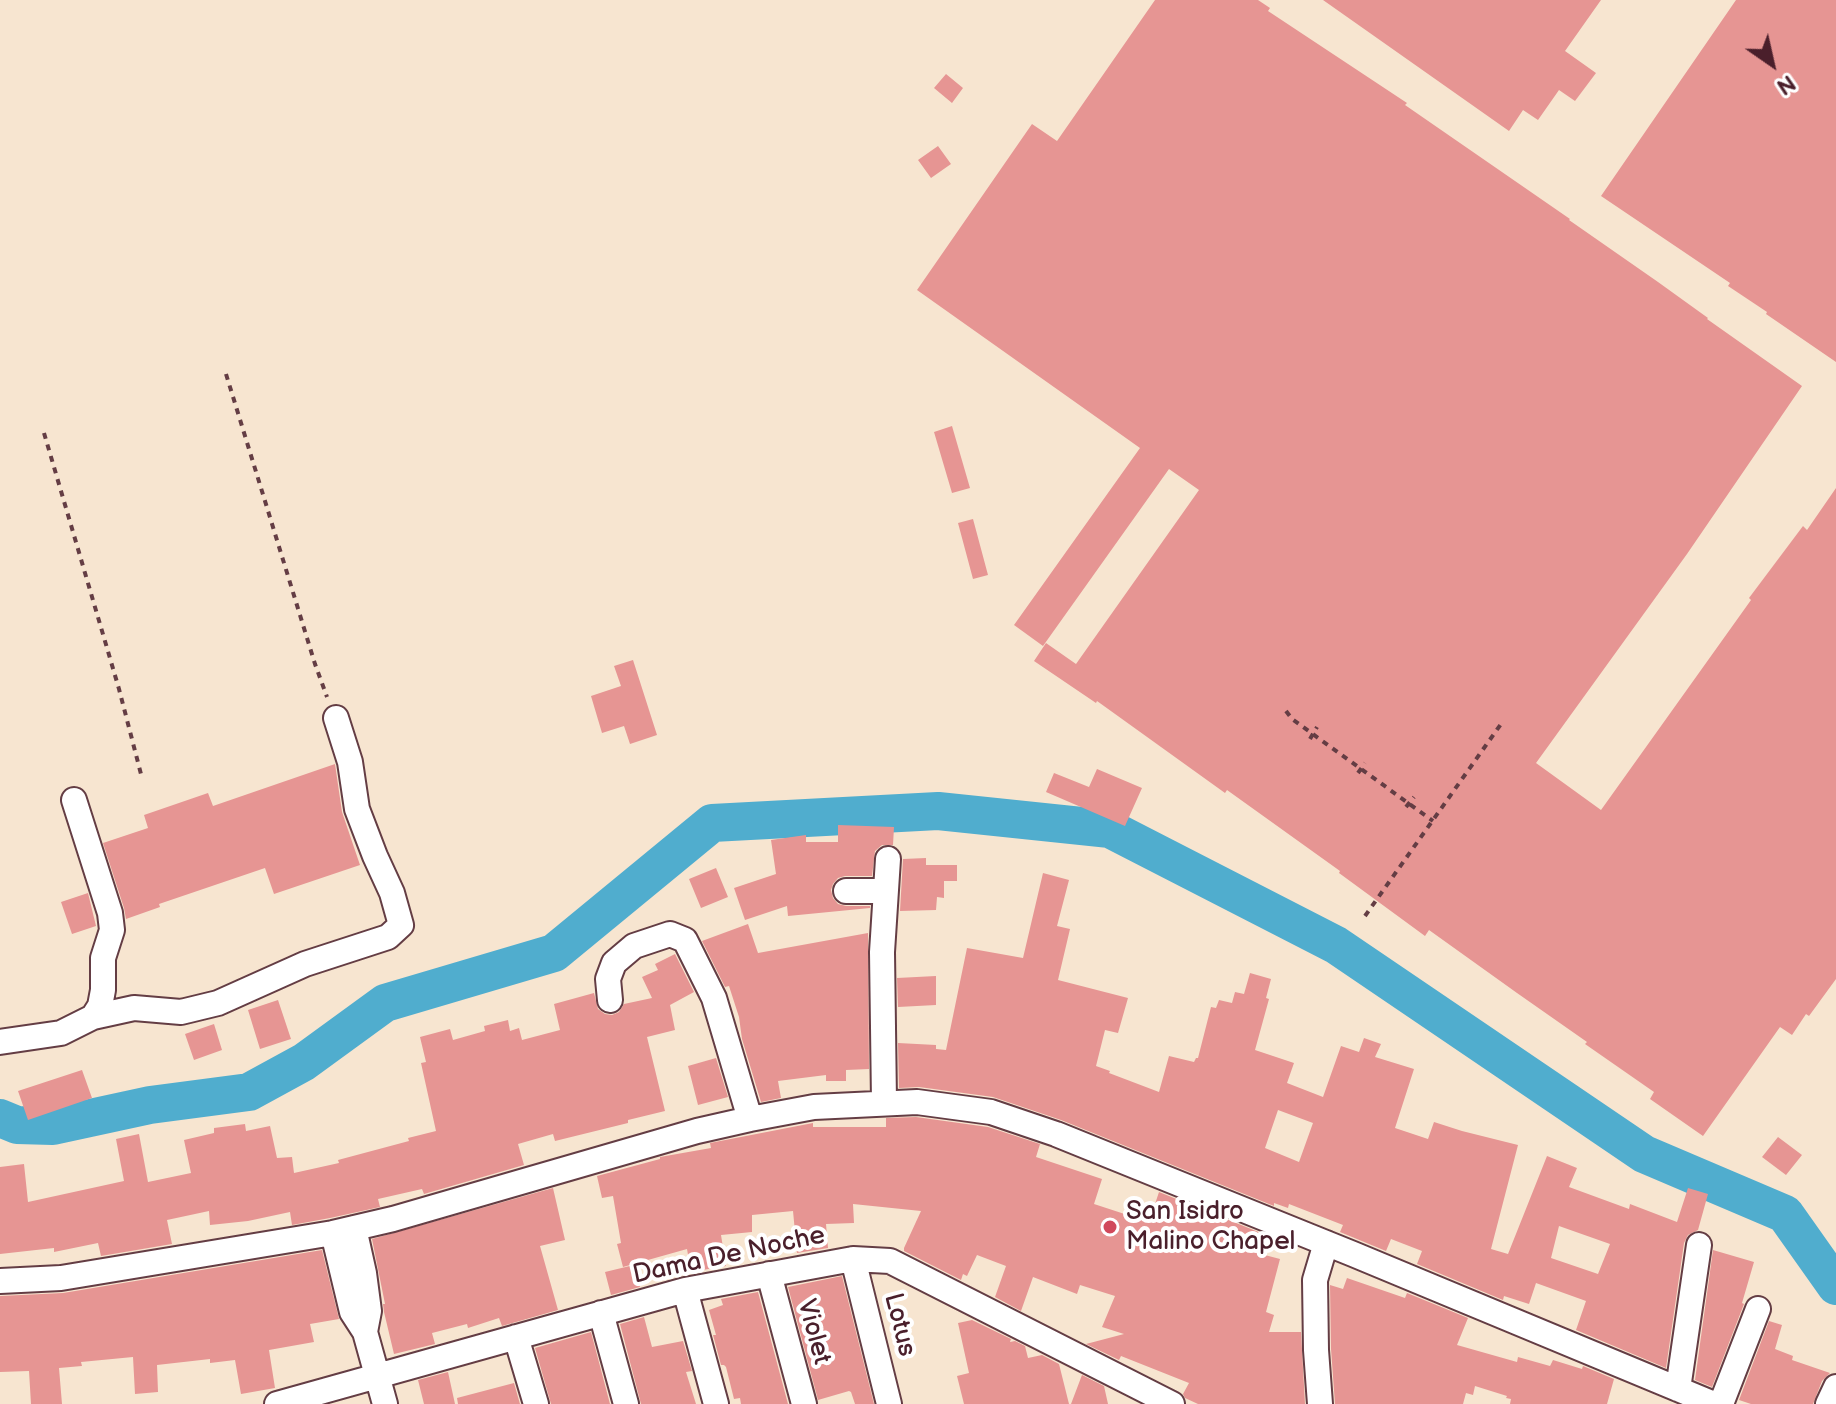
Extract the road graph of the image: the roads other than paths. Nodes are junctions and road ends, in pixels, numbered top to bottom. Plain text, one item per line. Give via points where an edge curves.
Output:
1 (336, 718) road end
2 (74, 800) dead end
3 (888, 859) dead end
4 (846, 891) dead end
5 (885, 891) junction
6 (610, 1000) dead end
7 (93, 1017) junction
8 (0, 1042) edge
9 (884, 1102) junction
10 (750, 1119) junction
11 (343, 1231) junction
12 (1326, 1243) junction
13 (1699, 1245) dead end
14 (853, 1259) junction
15 (769, 1274) junction
16 (0, 1281) edge
17 (685, 1290) junction
18 (1758, 1309) dead end
19 (601, 1313) junction
20 (516, 1337) junction
21 (377, 1375) junction
22 (1836, 1387) edge
23 (1678, 1389) junction
24 (277, 1404) edge
25 (385, 1404) edge
26 (536, 1404) edge
27 (626, 1404) edge
28 (716, 1404) edge
29 (804, 1404) edge
30 (889, 1404) edge
31 (1172, 1404) edge
32 (1320, 1404) edge
33 (1714, 1404) edge
34 (1721, 1404) edge
35 (1828, 1404) edge

1 - 7 street via 357,809 401,925 388,937 305,964 218,1003 181,1012 134,1008
2 - 7 street via 112,930 103,958 100,1006
3 - 5 street
4 - 5 street
5 - 9 street
6 - 10 street via 608,979 614,963 634,946 670,934 685,940 714,998
7 - 8 street via 61,1033
9 - 10 street
9 - 12 street via 991,1112
10 - 11 street
11 - 16 street via 61,1278
11 - 21 street via 369,1311 365,1332
12 - 23 street
12 - 32 street via 1315,1280
13 - 23 street
14 - 15 street, Dama De Noche
14 - 30 street, Lotus
14 - 31 street, Dama De Noche via 890,1261
15 - 17 street, Dama De Noche
15 - 29 street, Violet
17 - 19 street, Dama De Noche
17 - 28 street
18 - 34 street
19 - 20 street, Dama De Noche
19 - 27 street
20 - 21 street, Dama De Noche
20 - 26 street
21 - 24 street, Dama De Noche
21 - 25 street
22 - 35 street
23 - 33 street

